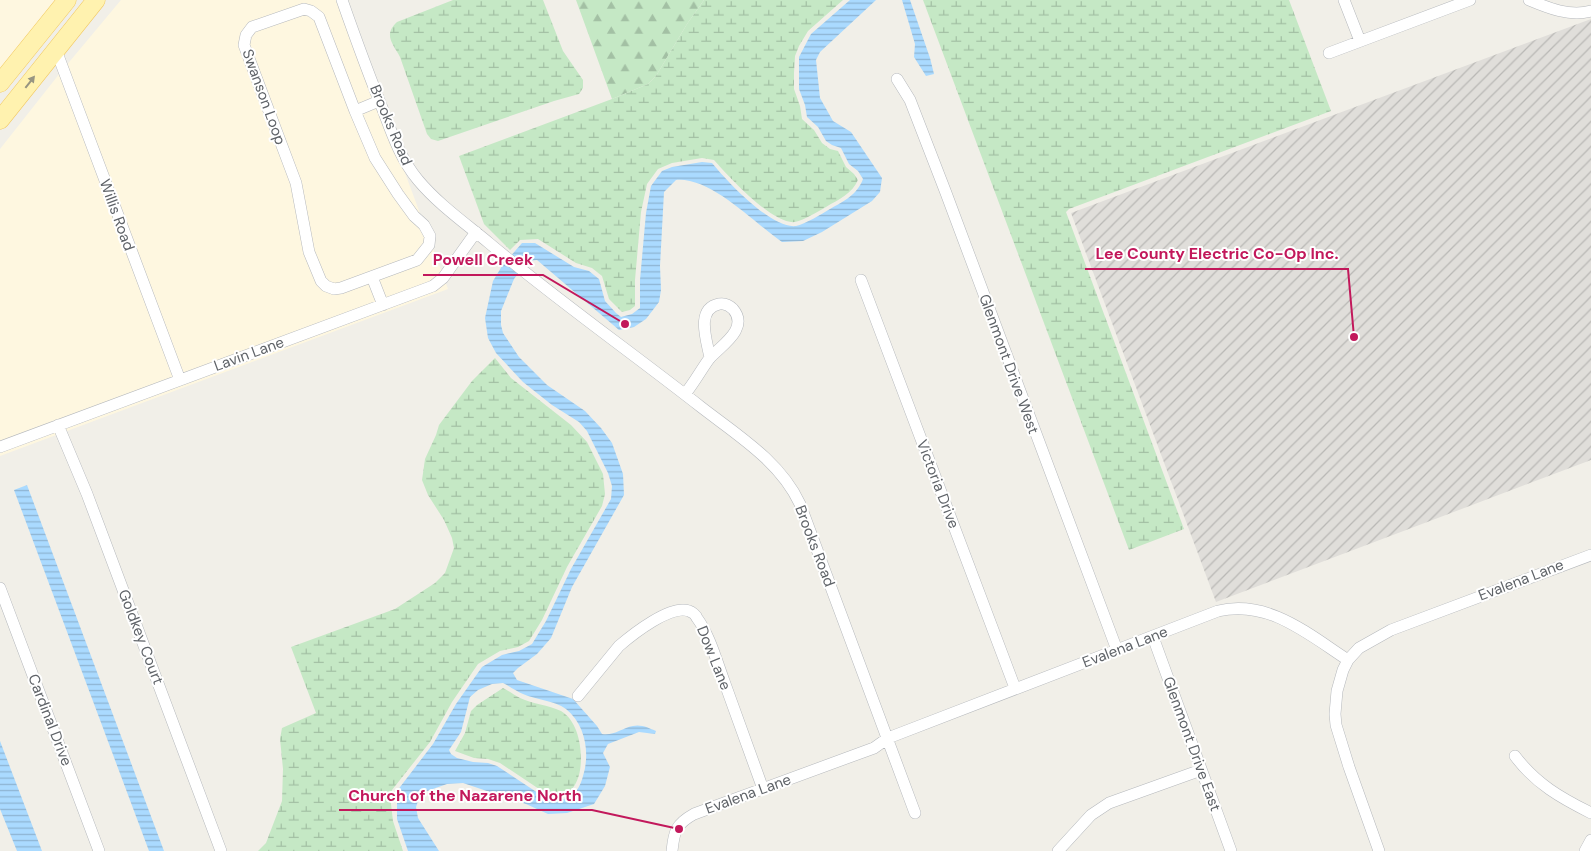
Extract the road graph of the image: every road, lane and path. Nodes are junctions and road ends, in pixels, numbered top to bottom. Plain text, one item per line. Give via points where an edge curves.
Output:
1 (96, 0) edge
2 (342, 0) edge
3 (1344, 0) edge
4 (1470, 0) edge
5 (1529, 0) edge
6 (64, 4) edge
7 (1591, 11) edge
8 (1360, 41) junction
9 (56, 50) junction
10 (1329, 53) dead end
11 (897, 80) dead end
12 (0, 84) edge
13 (380, 101) junction
14 (355, 111) junction
15 (0, 120) edge
16 (476, 232) junction
17 (372, 276) junction
18 (861, 280) dead end
19 (383, 305) junction
20 (710, 358) dead end
21 (180, 380) junction
22 (685, 394) junction
23 (58, 425) junction
24 (0, 447) edge
25 (1591, 555) edge
26 (0, 588) edge
27 (1153, 637) junction
28 (1117, 650) junction
29 (1348, 660) junction
30 (1015, 688) junction
31 (578, 696) dead end
32 (888, 738) junction
33 (1515, 756) dead end
34 (1201, 770) junction
35 (763, 789) junction
36 (915, 813) dead end
37 (1591, 813) edge
38 (1591, 840) edge
39 (99, 851) edge
40 (221, 851) edge
41 (672, 851) edge
42 (1058, 851) edge
43 (1231, 851) edge
44 (1379, 851) edge
45 (1585, 851) edge

1 - 9 main road
2 - 13 street, Brooks Road
3 - 8 street
4 - 8 street
5 - 7 street via 1561,12
6 - 9 main road via 54,30
6 - 12 main road
8 - 10 street
15 -> 9 main road
9 - 21 street, Willis Road
11 - 28 street, Glenmont Drive West via 910,100 944,188
13 - 14 street
13 - 16 street, Brooks Road via 396,145 409,169 426,190
14 - 17 street, Swanson Loop via 386,178 430,236 429,245 417,260
14 - 17 street, Swanson Loop via 316,13 304,9 249,30 244,46 296,183 309,252 321,280 334,289
16 - 19 street, Lavin Lane via 443,278 433,286
16 - 22 street, Brooks Road
17 - 19 street
18 - 30 street, Victoria Drive
19 - 21 street, Lavin Lane
20 - 22 street
21 - 23 street, Lavin Lane
22 - 32 street, Brooks Road via 776,468 790,485
23 - 24 street, Lavin Lane
23 - 40 street, Goldkey Court
25 - 29 street, Evalena Lane via 1391,630 1359,648
26 - 39 street, Cardinal Drive
27 - 28 street, Evalena Lane
27 - 29 street, Evalena Lane via 1218,612 1251,609 1275,615
27 - 34 street, Glenmont Drive East
28 - 30 street, Evalena Lane
29 - 44 street via 1337,691 1336,725
30 - 32 street, Evalena Lane
31 - 35 street, Dow Lane via 627,639 666,614 688,610 696,616 712,650
32 - 35 street, Evalena Lane via 874,748
32 - 36 street, Brooks Road
33 - 37 street via 1532,777
34 - 42 street via 1109,803 1091,815
34 - 43 street, Glenmont Drive East
35 - 41 street, Evalena Lane via 682,821 676,828
38 - 45 street

